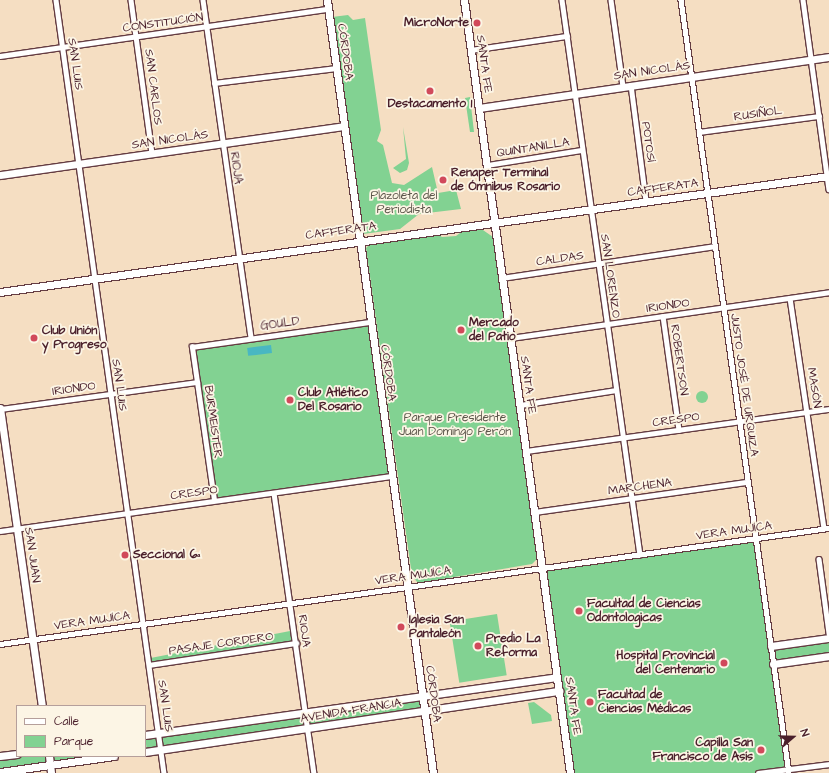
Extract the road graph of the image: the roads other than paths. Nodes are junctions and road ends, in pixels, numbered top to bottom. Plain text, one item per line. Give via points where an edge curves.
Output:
1 (56, 0) edge
2 (131, 0) edge
3 (203, 0) edge
4 (327, 0) edge
5 (464, 0) edge
6 (562, 0) edge
7 (611, 0) edge
8 (681, 0) edge
9 (802, 0) edge
10 (328, 10) junction
11 (206, 27) junction
12 (136, 36) junction
13 (567, 36) junction
14 (62, 47) junction
15 (471, 50) junction
16 (0, 56) edge
17 (829, 57) edge
18 (811, 60) junction
19 (336, 68) junction
20 (691, 77) junction
21 (214, 83) junction
22 (631, 86) junction
23 (622, 87) junction
24 (575, 94) junction
25 (479, 108) junction
26 (819, 116) junction
27 (344, 126) junction
28 (699, 132) junction
29 (222, 144) junction
30 (582, 150) junction
31 (152, 154) junction
32 (78, 164) junction
33 (487, 165) junction
34 (0, 175) edge
35 (828, 177) edge
36 (829, 190) edge
37 (708, 193) junction
38 (646, 201) junction
39 (590, 209) junction
40 (494, 222) junction
41 (359, 240) junction
42 (715, 246) junction
43 (238, 257) junction
44 (598, 264) junction
45 (93, 278) junction
46 (502, 278) junction
47 (0, 292) edge
48 (829, 292) edge
49 (790, 298) junction
50 (723, 308) junction
51 (663, 316) junction
52 (370, 322) junction
53 (607, 324) junction
54 (251, 338) junction
55 (511, 338) junction
56 (192, 347) joint
57 (197, 382) junction
58 (616, 390) junction
59 (110, 394) junction
60 (520, 405) junction
61 (0, 409) edge
62 (829, 409) edge
63 (807, 412) junction
64 (739, 422) junction
65 (680, 430) junction
66 (623, 438) junction
67 (526, 451) junction
68 (392, 476) junction
69 (747, 482) junction
70 (274, 493) junction
71 (632, 498) junction
72 (214, 500) junction
73 (535, 512) junction
74 (127, 513) junction
75 (17, 528) junction
76 (826, 528) edge
77 (0, 531) edge
78 (755, 538) junction
79 (640, 555) junction
80 (819, 559) dead end
81 (543, 568) junction
82 (407, 587) junction
83 (290, 602) junction
84 (142, 624) junction
85 (829, 633) edge
86 (829, 638) edge
87 (32, 639) junction
88 (296, 643) junction
89 (0, 644) edge
90 (771, 646) junction
91 (829, 656) edge
92 (773, 664) junction
93 (149, 665) junction
94 (557, 677) junction
95 (560, 691) junction
96 (422, 696) junction
97 (42, 705) edge
98 (424, 711) junction
99 (305, 714) junction
100 (308, 730) junction
101 (158, 733) junction
102 (146, 735) edge
103 (161, 750) junction
104 (146, 752) edge
105 (16, 754) edge
106 (0, 756) edge
107 (49, 757) edge
108 (107, 757) edge
109 (829, 764) edge
110 (50, 765) junction
111 (789, 771) edge
112 (0, 772) edge
113 (51, 773) edge
114 (164, 773) edge
115 (314, 773) edge
116 (433, 773) edge
117 (570, 773) edge
118 (758, 773) edge

1 - 14 street, SAN LUIS
2 - 12 street, SAN CARLOS
3 - 11 street, RIOJA
4 - 10 main road, CÓRDOBA
5 - 15 main road, SANTA FE
6 - 13 street, SAN LORENZO
7 - 23 street
8 - 20 street, JUSTO JOSÉ DE URQUIZA
9 - 18 street
10 - 11 street, CONSTITUCIÓN
10 - 19 main road, CÓRDOBA
11 - 12 street, CONSTITUCIÓN
11 - 21 street, RIOJA
12 - 14 street, CONSTITUCIÓN
12 - 31 street, SAN CARLOS
13 - 15 street
13 - 24 street, SAN LORENZO
14 - 16 street, CONSTITUCIÓN
14 - 32 street, SAN LUIS
15 - 25 main road, SANTA FE
17 - 18 main road, SAN NICOLÁS
18 - 20 main road, SAN NICOLÁS
18 - 26 street
19 - 21 street
19 - 27 main road, CÓRDOBA
20 - 22 main road, SAN NICOLÁS
20 - 28 street, JUSTO JOSÉ DE URQUIZA
21 - 29 street, RIOJA
22 - 23 main road, SAN NICOLÁS
22 - 38 street, POTOSÍ
23 - 24 main road, SAN NICOLÁS
24 - 25 main road, SAN NICOLÁS
24 - 30 street, SAN LORENZO
25 - 33 main road, SANTA FE
26 - 28 street, RUSIÑOL
26 - 35 street
27 - 29 main road, SAN NICOLÁS
27 - 41 main road, CÓRDOBA
28 - 37 street, JUSTO JOSÉ DE URQUIZA
29 - 31 main road, SAN NICOLÁS
29 - 43 street, RIOJA
30 - 33 street, QUINTANILLA
30 - 39 street, SAN LORENZO
31 - 32 main road, SAN NICOLÁS
32 - 34 main road, SAN NICOLÁS
32 - 45 street, SAN LUIS
33 - 40 main road, SANTA FE
35 - 36 street
35 - 37 main road, CAFFERATA
37 - 38 main road, CAFFERATA
37 - 42 street, JUSTO JOSÉ DE URQUIZA
38 - 39 main road, CAFFERATA
39 - 40 main road, CAFFERATA
39 - 44 street, SAN LORENZO
40 - 41 main road, CAFFERATA
40 - 46 main road, SANTA FE
41 - 43 main road, CAFFERATA
41 - 52 main road, CÓRDOBA
42 - 44 street, CALDAS
42 - 50 street, JUSTO JOSÉ DE URQUIZA
43 - 45 main road, CAFFERATA
43 - 54 street, RIOJA
44 - 46 street, CALDAS
44 - 53 street, SAN LORENZO
45 - 47 main road, CAFFERATA
45 - 59 street, SAN LUIS
46 - 55 main road, SANTA FE
48 - 49 street, IRIONDO
49 - 50 street, IRIONDO
49 - 63 street, MASÓN
50 - 51 street, IRIONDO
50 - 64 street, JUSTO JOSÉ DE URQUIZA
51 - 53 street, IRIONDO
51 - 65 street, ROBERTSON
52 - 54 street, GOULD
52 - 68 main road, CÓRDOBA
53 - 55 street, IRIONDO
53 - 58 street, SAN LORENZO
54 - 56 street, GOULD
55 - 60 main road, SANTA FE
56 - 57 street, BURMEISTER
57 - 59 street, IRIONDO
57 - 72 street, BURMEISTER
58 - 60 street
58 - 66 street, SAN LORENZO
59 - 61 street, IRIONDO
59 - 74 street, SAN LUIS
60 - 67 main road, SANTA FE
61 - 75 main road, SAN JUAN
62 - 63 street, CRESPO
63 - 64 street, CRESPO
63 - 76 street, MASÓN
64 - 65 street, CRESPO
64 - 69 street, JUSTO JOSÉ DE URQUIZA
65 - 66 street, CRESPO
66 - 67 street, CRESPO
66 - 71 street, SAN LORENZO
67 - 73 main road, SANTA FE
68 - 70 street, CRESPO
68 - 82 main road, CÓRDOBA
69 - 71 street, MARCHENA
69 - 78 street, JUSTO JOSÉ DE URQUIZA
70 - 72 street, CRESPO
70 - 83 street, RIOJA
71 - 73 street, MARCHENA
71 - 79 street, SAN LORENZO
72 - 74 street, CRESPO
73 - 81 main road, SANTA FE
74 - 75 street, CRESPO
74 - 84 street, SAN LUIS
75 - 77 street, CRESPO
75 - 87 main road, SAN JUAN
76 - 78 street, VERA MUJÍCA
78 - 79 street, VERA MUJÍCA
78 - 90 street, JUSTO JOSÉ DE URQUIZA
79 - 81 street, VERA MUJÍCA
80 - 85 street
81 - 82 street, VERA MUJÍCA
81 - 94 main road, SANTA FE
82 - 83 street, VERA MUJÍCA
82 - 96 main road, CÓRDOBA
83 - 84 street, VERA MUJÍCA
83 - 88 street, RIOJA
84 - 87 street, VERA MUJÍCA
84 - 93 street, SAN LUIS
86 - 90 main road
87 - 89 street, VERA MUJÍCA
87 - 97 main road, SAN JUAN
88 - 93 street, PASAJE CORDERO
88 - 99 street, RIOJA
90 - 92 street, JUSTO JOSÉ DE URQUIZA
91 - 92 main road
92 - 111 street, JUSTO JOSÉ DE URQUIZA
93 - 101 street, SAN LUIS
94 - 95 main road, SANTA FE
94 - 96 main road, AVENIDA FRANCIA
95 - 98 main road, AVENIDA FRANCIA
95 - 117 main road, SANTA FE
96 - 98 main road, CÓRDOBA
96 - 99 main road, AVENIDA FRANCIA
98 - 100 main road, AVENIDA FRANCIA
98 - 116 main road, CÓRDOBA
99 - 100 street, RIOJA
99 - 101 main road, AVENIDA FRANCIA
100 - 103 main road, AVENIDA FRANCIA
100 - 115 street, RIOJA
101 - 102 main road, AVENIDA FRANCIA
101 - 103 street, SAN LUIS
103 - 104 main road, AVENIDA FRANCIA
103 - 114 street, SAN LUIS
105 - 106 main road
107 - 110 main road
108 - 110 main road
109 - 111 street
110 - 112 main road
110 - 113 main road
111 - 118 street

